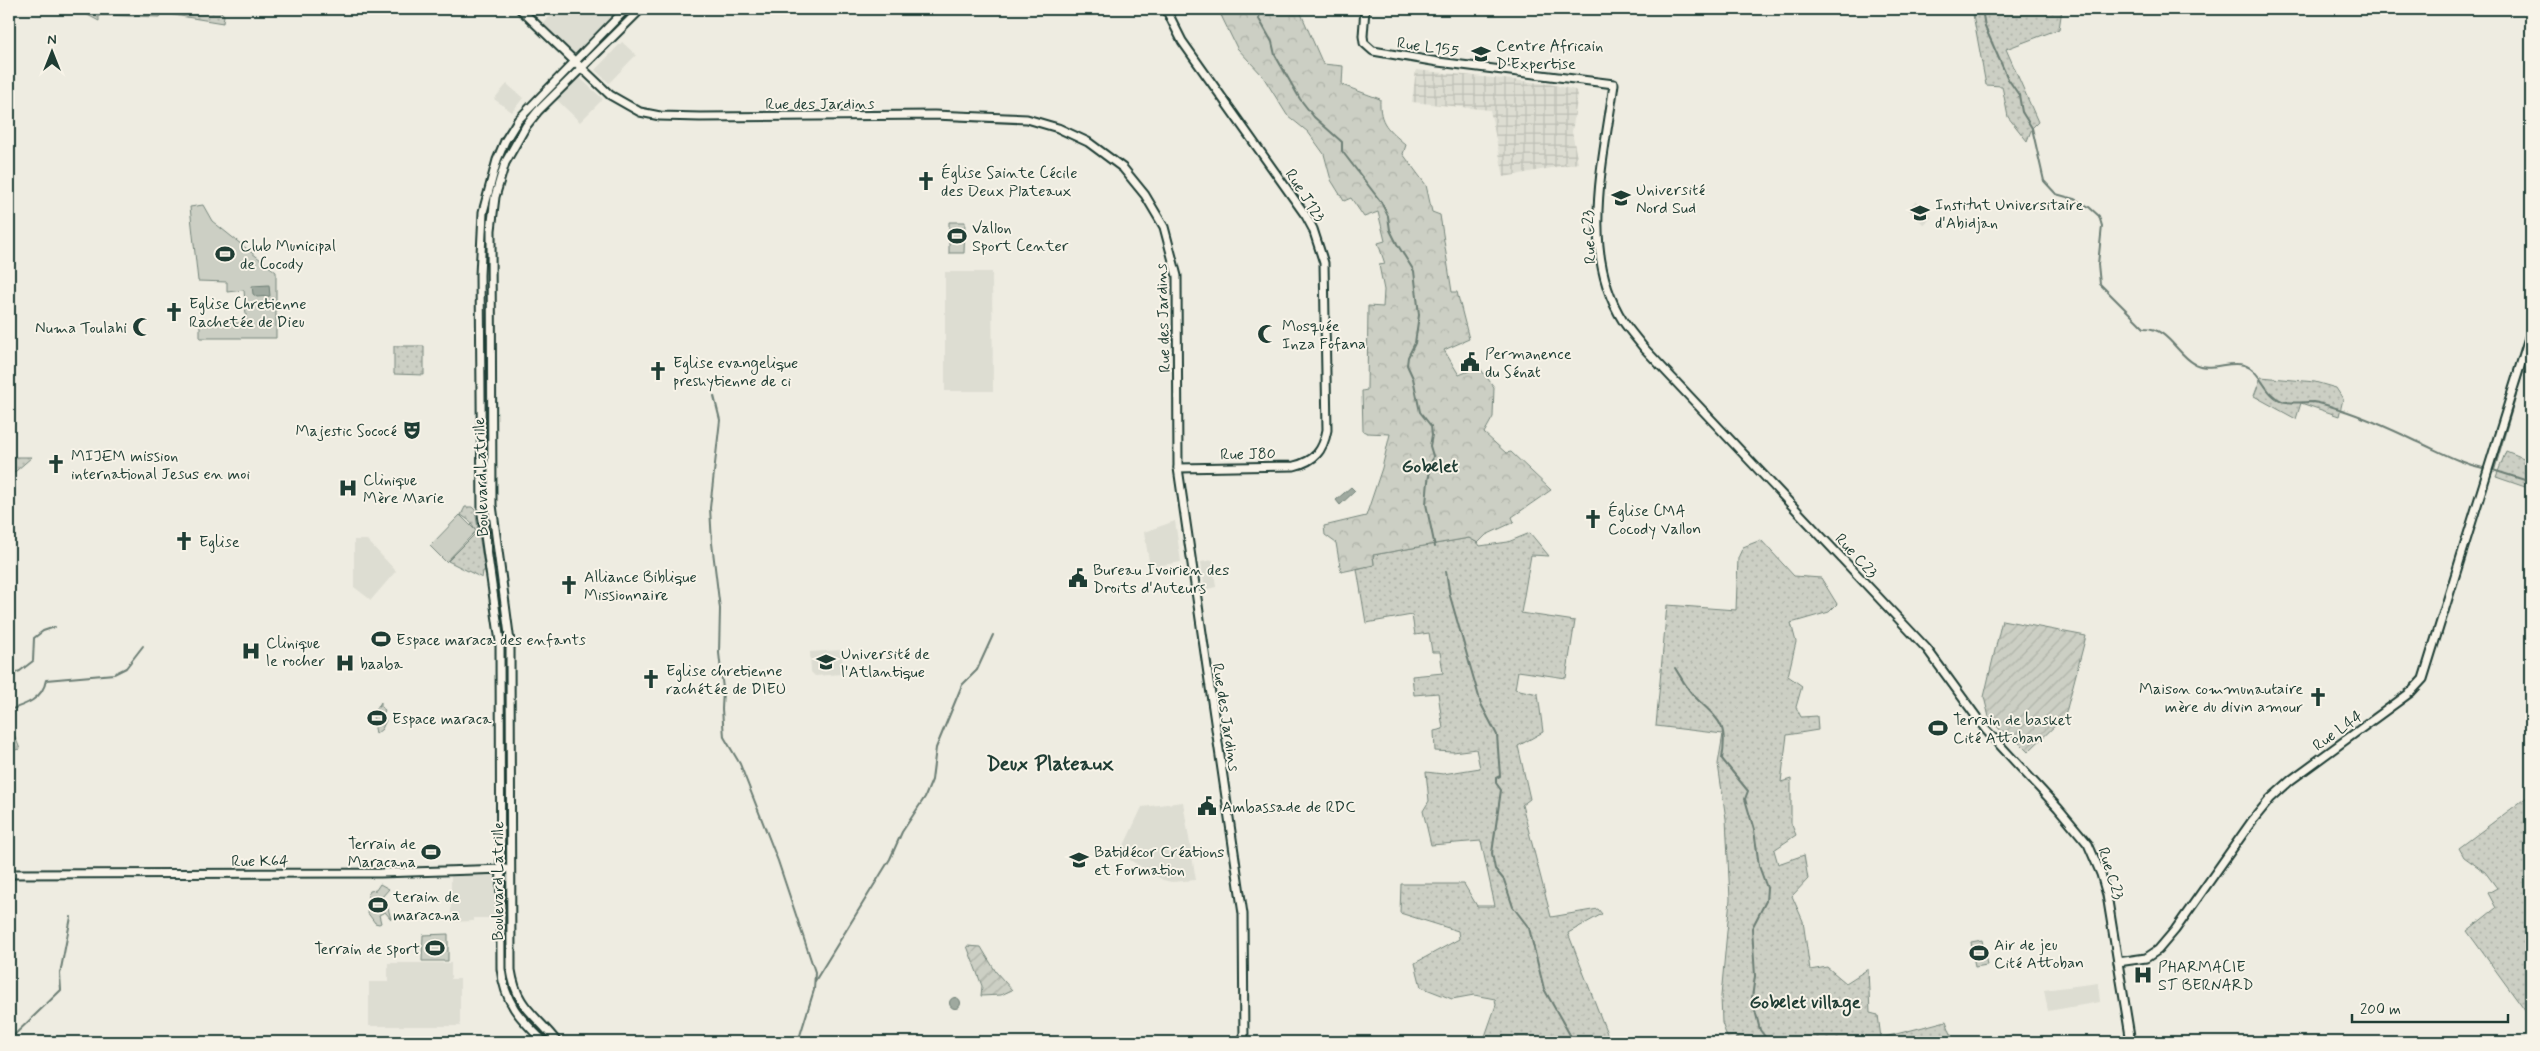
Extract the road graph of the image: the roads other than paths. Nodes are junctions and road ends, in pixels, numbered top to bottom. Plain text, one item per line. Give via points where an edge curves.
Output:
1 (520, 9) edge
2 (626, 9) edge
3 (640, 9) edge
4 (1166, 9) edge
5 (1365, 9) edge
6 (573, 62) junction
7 (581, 69) junction
8 (1614, 84) joint
9 (2531, 331) edge
10 (1317, 456) joint
11 (1178, 468) junction
12 (511, 869) junction
13 (501, 870) junction
14 (9, 874) edge
15 (2118, 962) junction
16 (544, 1042) edge
17 (557, 1042) edge
18 (1244, 1042) edge
19 (2131, 1042) edge

1 - 6 main road, Rue des Jardins
2 - 6 main road, Boulevard Latrille
3 - 7 main road, Boulevard Latrille
4 - 10 main road, Rue J123 via 1182,41 1306,216 1320,248 1326,276 1327,430 1324,445
5 - 8 main road, Rue L155 via 1364,44 1373,51
6 - 7 main road, Rue des Jardins
6 - 13 main road, Boulevard Latrille via 531,105 505,140 490,178 481,229 482,514 500,642
7 - 11 main road, Rue des Jardins via 619,102 650,114 700,117 1011,117 1050,125 1088,142 1134,180 1155,210 1170,242 1178,297
7 - 12 main road, Boulevard Latrille via 538,111 522,132 505,163 492,212 492,505 510,642
8 - 15 main road, Rue C23 via 1598,235 1605,278 1623,321 1644,348 1927,649 1986,730 2088,844 2105,886
9 - 15 main road, Rue L44 via 2423,679 2411,692 2270,799 2158,950 2146,958
10 - 11 main road, Rue J80 via 1294,466
11 - 18 main road, Rue des Jardins via 1243,914
12 - 13 main road, Rue K64
12 - 17 main road, Boulevard Latrille via 512,981 524,1008
13 - 14 main road, Rue K64
13 - 16 main road, Boulevard Latrille via 501,969 505,992 517,1014
15 - 19 main road, Rue C23

